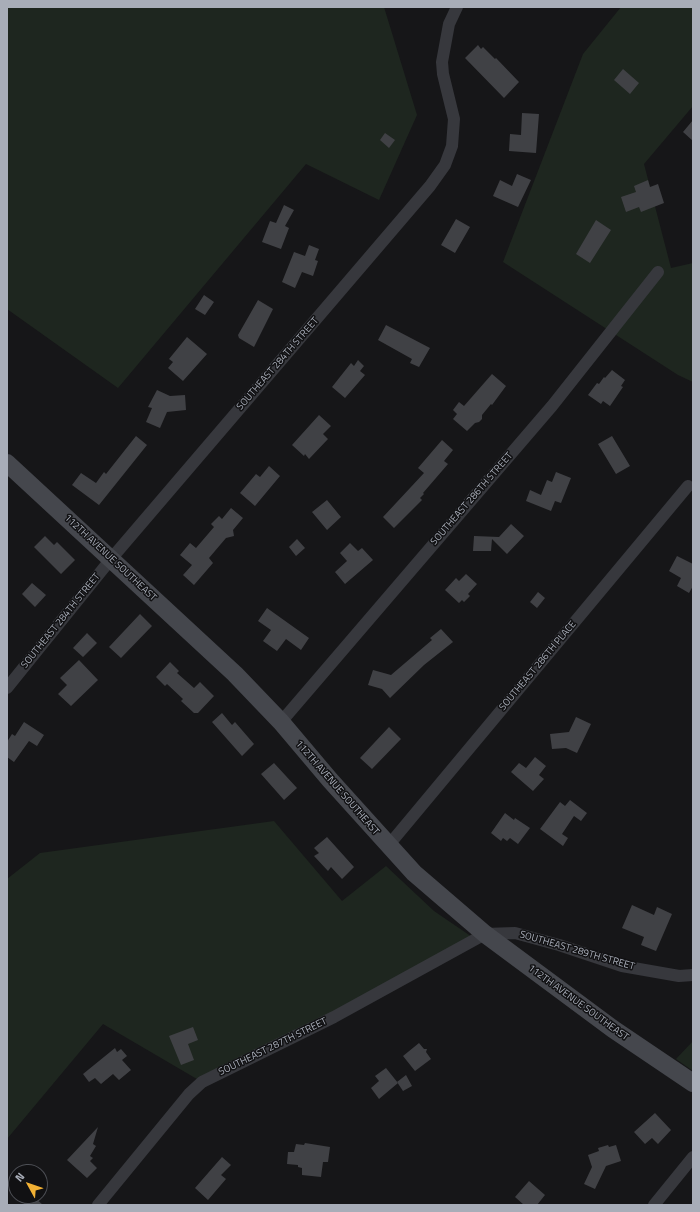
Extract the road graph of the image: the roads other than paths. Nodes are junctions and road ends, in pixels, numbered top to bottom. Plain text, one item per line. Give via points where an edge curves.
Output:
1 (457, 7) edge
2 (658, 272) dead end
3 (7, 463) edge
4 (688, 486) dead end
5 (111, 559) junction
6 (7, 688) edge
7 (281, 722) junction
8 (388, 846) junction
9 (485, 934) junction
10 (693, 975) edge
11 (693, 1083) edge
12 (693, 1157) edge
13 (98, 1205) edge
14 (654, 1205) edge

1 - 5 street, SOUTHEAST 284TH STREET via 449,24 442,62 454,119 452,146 445,165 430,186
2 - 7 street, SOUTHEAST 286TH STREET via 552,406
3 - 5 street, 112TH AVENUE SOUTHEAST
4 - 8 street, SOUTHEAST 286TH PLACE
5 - 6 street, SOUTHEAST 284TH STREET
5 - 7 street, 112TH AVENUE SOUTHEAST via 235,674
7 - 8 street, 112TH AVENUE SOUTHEAST
8 - 9 street, 112TH AVENUE SOUTHEAST via 414,873
9 - 10 street, SOUTHEAST 289TH STREET via 515,933 622,966 678,976
9 - 11 street, 112TH AVENUE SOUTHEAST via 613,1029
9 - 13 street, SOUTHEAST 287TH STREET via 334,1017 202,1082 189,1094
12 - 14 street

